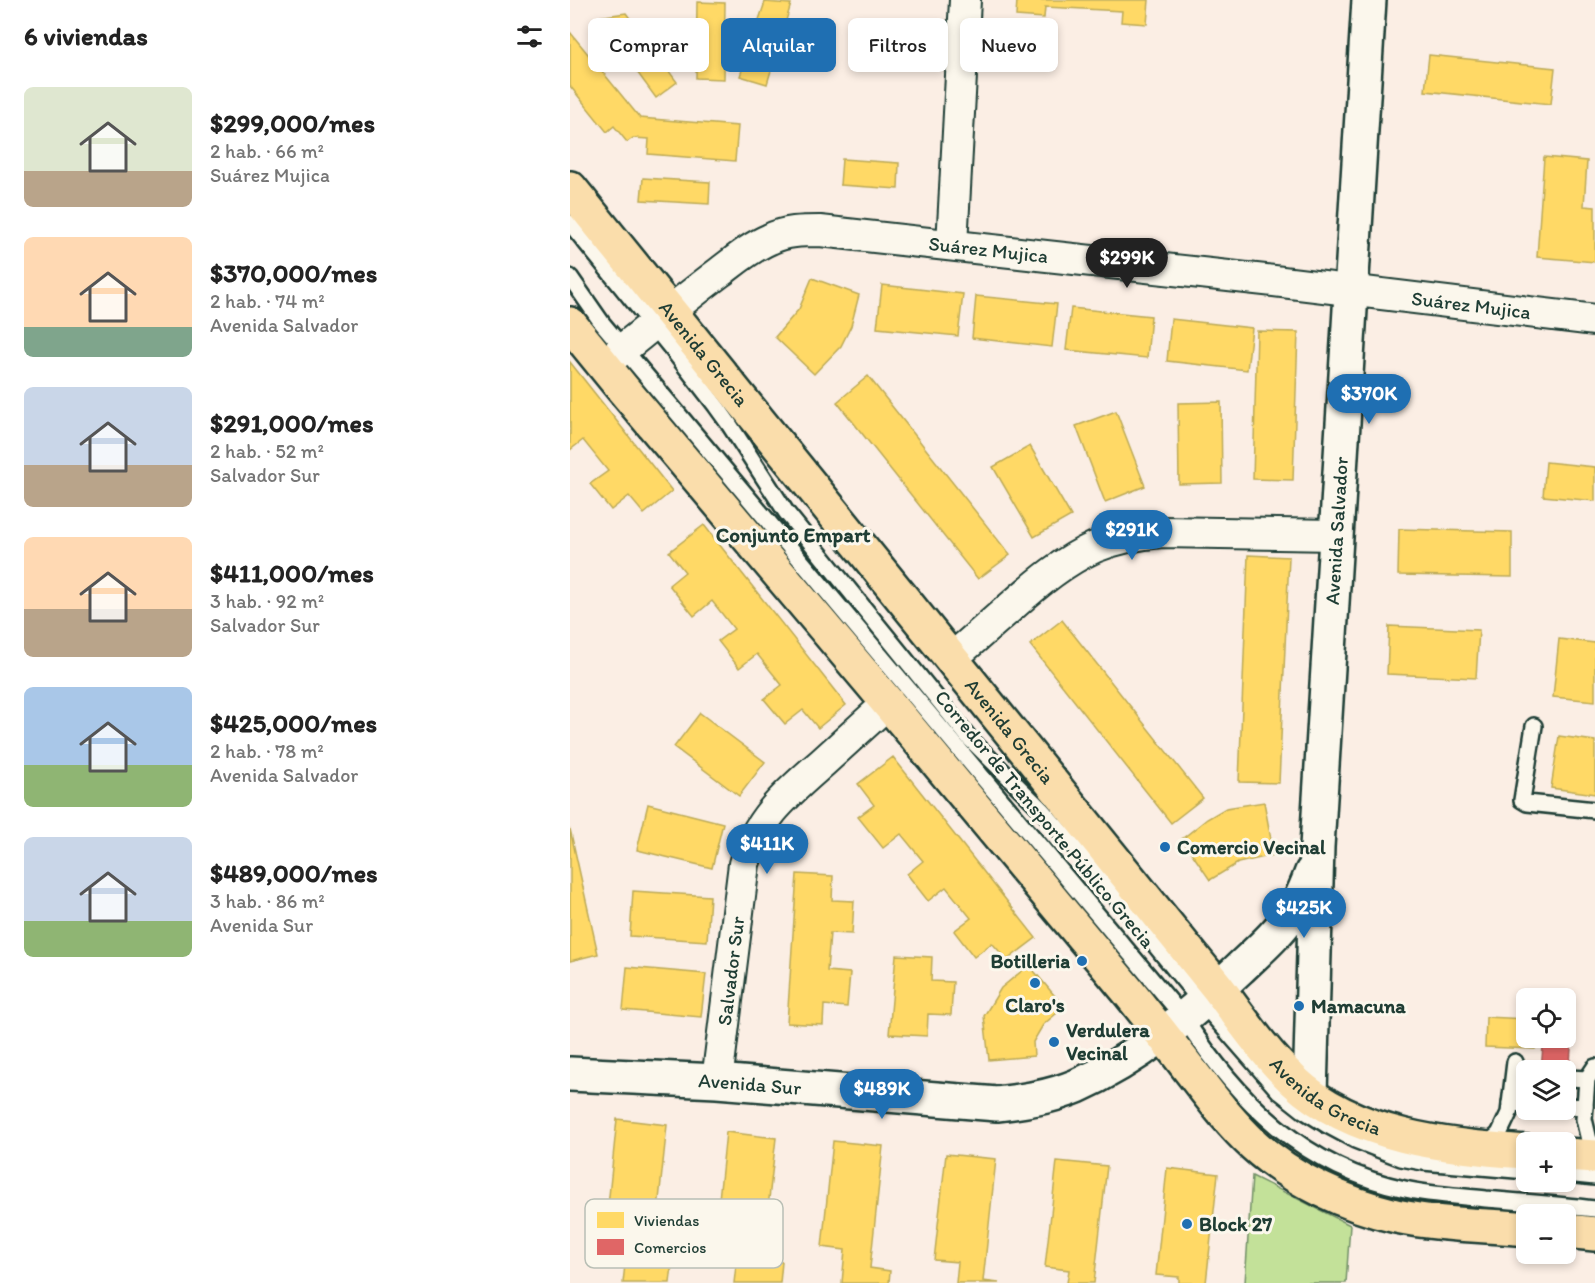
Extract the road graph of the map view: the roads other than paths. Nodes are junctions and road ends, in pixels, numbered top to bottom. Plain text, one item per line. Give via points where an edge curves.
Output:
1 (965, 0) edge
2 (1369, 0) edge
3 (570, 188) edge
4 (570, 223) edge
5 (952, 245) junction
6 (570, 277) edge
7 (1351, 290) junction
8 (661, 318) junction
9 (1595, 320) edge
10 (570, 324) edge
11 (613, 356) junction
12 (1336, 535) junction
13 (951, 658) junction
14 (888, 703) junction
15 (1534, 726) dead end
16 (1595, 810) edge
17 (1317, 847) junction
18 (1192, 1011) junction
19 (1591, 1073) edge
20 (570, 1074) edge
21 (1576, 1076) edge
22 (717, 1081) junction
23 (1516, 1082) edge
24 (1310, 1094) junction
25 (1510, 1103) junction
26 (1516, 1103) edge
27 (1576, 1106) edge
28 (1585, 1107) junction
29 (1595, 1146) edge
30 (1482, 1149) junction
31 (1516, 1151) edge
32 (1576, 1156) edge
33 (1595, 1157) edge
34 (1516, 1170) edge
35 (1576, 1175) edge
36 (1595, 1177) edge
37 (1595, 1209) edge
38 (1516, 1228) edge
39 (1576, 1233) edge
40 (1595, 1234) edge

1 - 5 street
2 - 7 main road, Avenida Salvador
3 - 8 main road, Avenida Grecia
4 - 8 lane, Corredor de Transporte Público Grecia
5 - 7 street, Suárez Mujica
5 - 8 street, Suárez Mujica via 820,231 782,234 760,243
6 - 11 lane, Corredor de Transporte Público Grecia via 602,323
7 - 9 street, Suárez Mujica
7 - 12 main road, Avenida Salvador
8 - 11 street, Suárez Mujica
8 - 13 main road, Avenida Grecia via 690,334
8 - 18 lane, Corredor de Transporte Público Grecia via 786,512 970,739 1041,808 1087,861
10 - 11 main road, Avenida Grecia
11 - 14 main road, Avenida Grecia
11 - 18 lane, Corredor de Transporte Público Grecia
12 - 13 street via 1162,532 1119,539 1072,558 1048,574
12 - 17 main road, Avenida Salvador
13 - 18 main road, Avenida Grecia
14 - 18 main road, Avenida Grecia
14 - 22 street, Salvador Sur via 771,811 751,843 744,864
15 - 16 lane via 1522,800
17 - 18 main road, Avenida Salvador via 1313,871 1295,909 1267,942
17 - 24 main road, Avenida Salvador
18 - 22 main road, Avenida Sur via 1128,1059 1076,1087 1017,1102 997,1104
18 - 24 main road, Avenida Grecia via 1281,1068
18 - 34 lane, Corredor de Transporte Público Grecia via 1279,1091 1355,1140 1401,1158
18 - 37 lane, Corredor de Transporte Público Grecia via 1205,1050 1261,1114 1305,1148 1355,1173 1427,1194
18 - 38 main road, Avenida Grecia via 1226,1116 1269,1158 1312,1184 1393,1215
19 - 21 lane
19 - 28 lane
20 - 22 main road, Avenida Sur
23 - 25 lane
24 - 30 main road, Avenida Grecia via 1380,1129
25 - 26 lane
25 - 30 lane via 1499,1134
27 - 28 lane
28 - 29 lane via 1589,1140
30 - 31 main road, Avenida Grecia
32 - 33 main road
35 - 36 lane
39 - 40 main road

